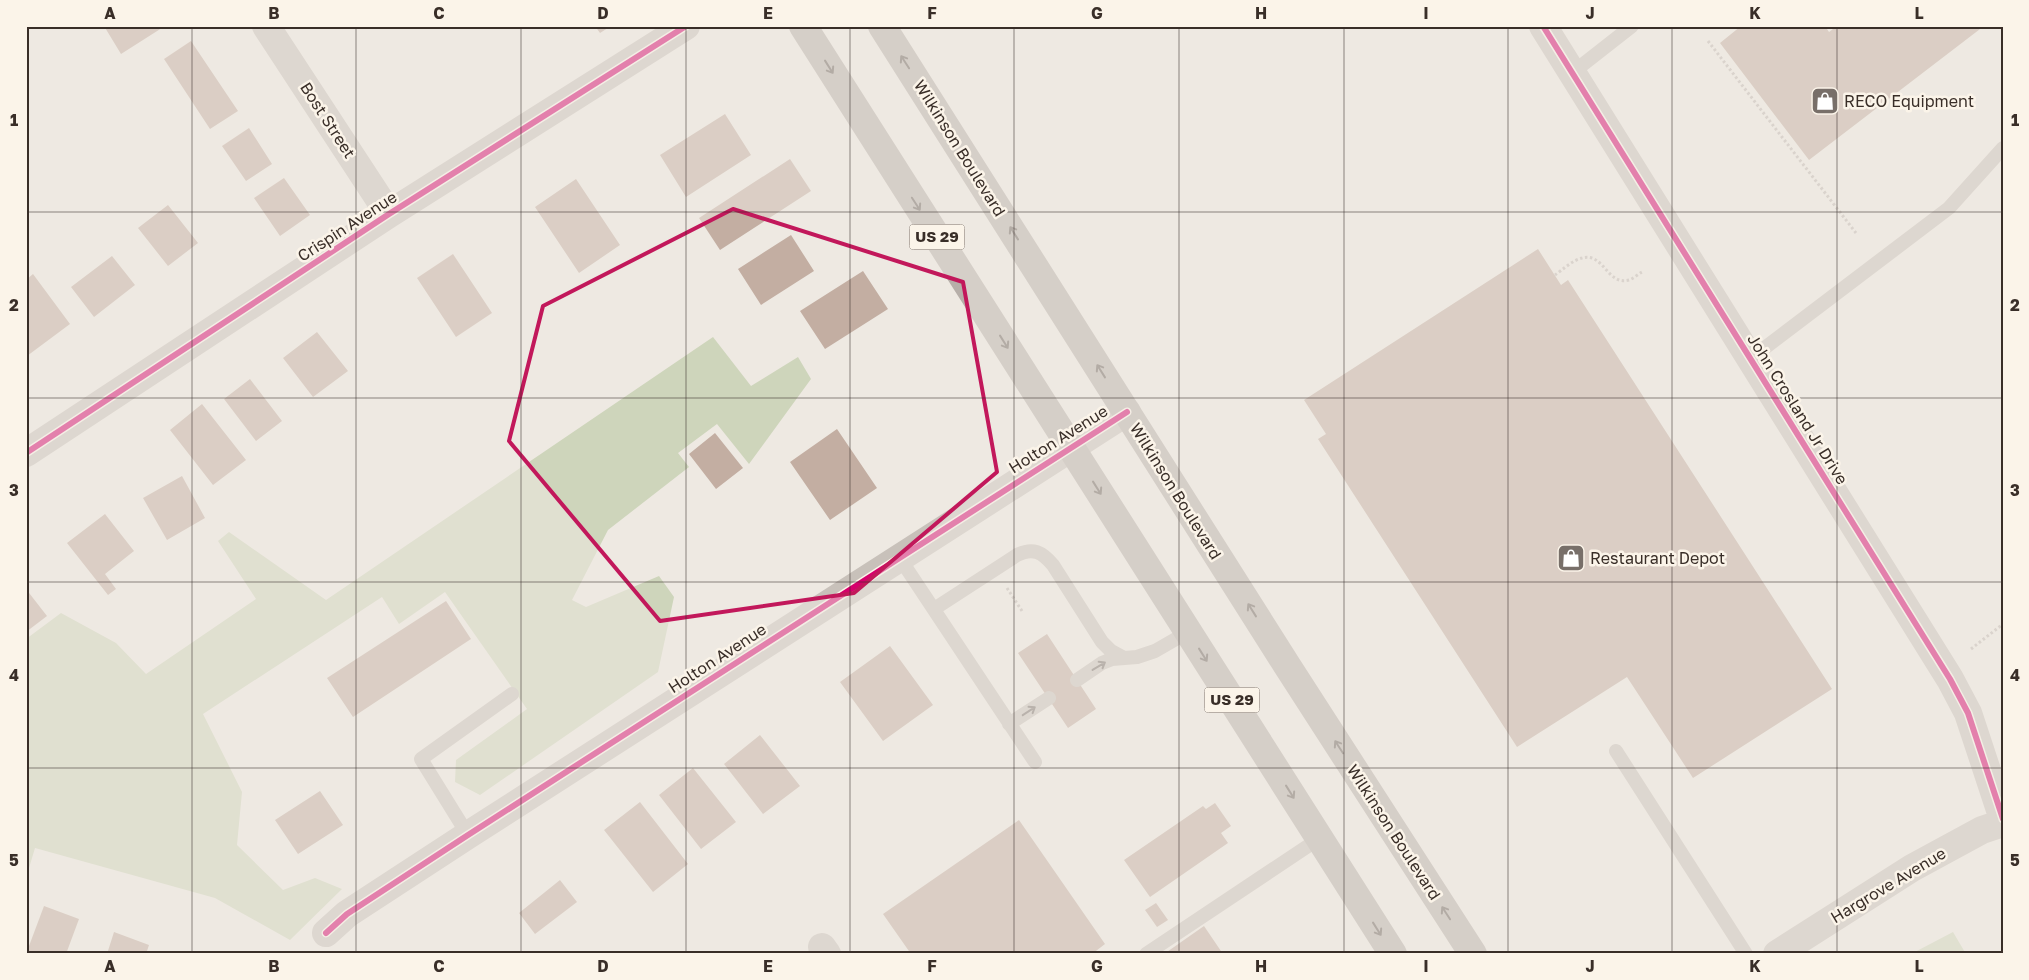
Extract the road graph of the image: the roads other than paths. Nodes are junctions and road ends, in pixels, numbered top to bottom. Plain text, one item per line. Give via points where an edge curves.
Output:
1 (266, 26) edge
2 (686, 26) edge
3 (803, 26) edge
4 (882, 26) edge
5 (1543, 26) edge
6 (1632, 26) edge
7 (1572, 73) junction
8 (2003, 148) edge
9 (389, 214) junction
10 (1750, 359) junction
11 (1127, 412) junction
12 (1071, 447) junction
13 (26, 453) edge
14 (899, 557) junction
15 (934, 609) junction
16 (1188, 632) junction
17 (1122, 657) junction
18 (1077, 680) dead end
19 (512, 694) dead end
20 (1049, 698) dead end
21 (1010, 724) junction
22 (1616, 751) dead end
23 (1035, 762) dead end
24 (2003, 819) edge
25 (2003, 823) edge
26 (468, 835) junction
27 (1320, 838) junction
28 (326, 933) dead end
29 (1146, 954) edge
30 (1393, 954) edge
31 (1472, 954) edge
32 (1746, 954) edge
33 (1777, 954) edge

1 - 9 street, Bost Street
2 - 9 street, Crispin Avenue
3 -> 12 main road, US 29
11 -> 4 main road, Wilkinson Boulevard
5 - 7 street, John Crosland Jr Drive
6 - 7 lane
7 - 10 street, John Crosland Jr Drive
8 - 10 lane via 1949,208
9 - 13 street, Crispin Avenue
10 - 24 street, John Crosland Jr Drive via 1957,691 1968,713
11 - 12 street, Holton Avenue
31 -> 11 main road, Wilkinson Boulevard
12 - 14 street, Holton Avenue
12 -> 16 main road, US 29
14 - 15 lane
14 - 26 street, Holton Avenue
15 - 17 lane via 1017,555 1036,551 1053,565 1102,642
15 - 21 lane
16 - 17 lane via 1155,651 1136,657
16 -> 27 main road, US 29
18 -> 17 lane via 1102,663
19 - 26 lane via 421,759
21 -> 20 lane
21 - 23 lane
22 - 32 lane
25 - 33 street, Hargrove Avenue via 1982,830 1912,868
26 - 28 street, Holton Avenue via 347,914
27 - 29 lane
27 -> 30 main road, US 29

